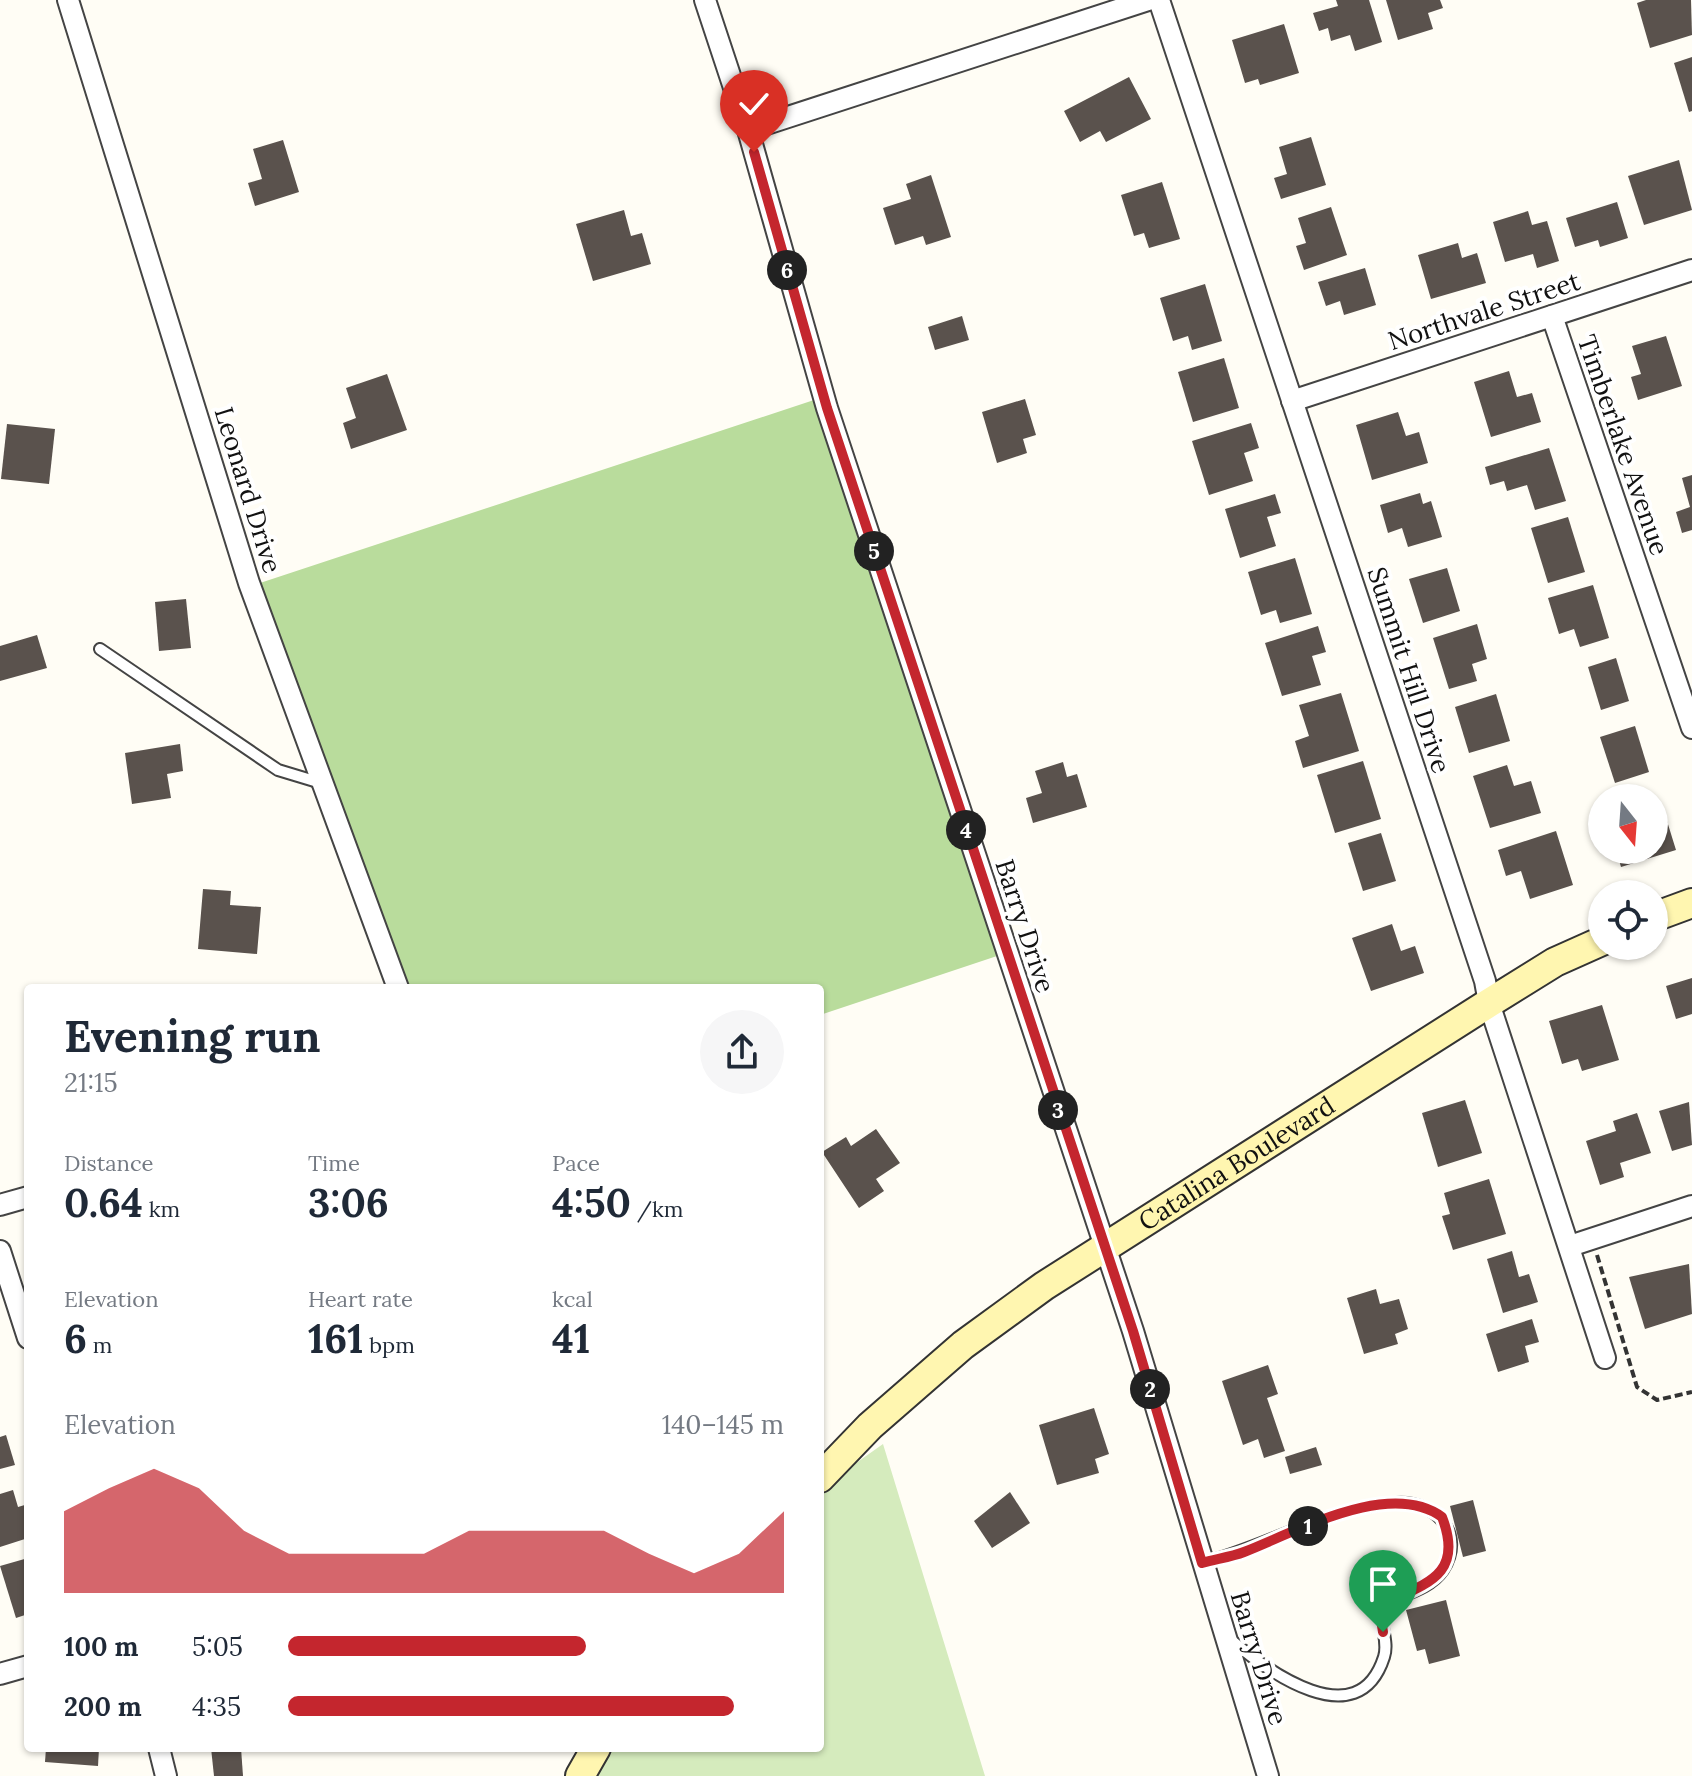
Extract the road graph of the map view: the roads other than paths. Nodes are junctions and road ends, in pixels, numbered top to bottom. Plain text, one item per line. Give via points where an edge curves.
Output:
1 (68, 0) edge
2 (705, 0) edge
3 (1148, 0) edge
4 (1159, 0) edge
5 (748, 130) junction
6 (1692, 270) edge
7 (1552, 316) junction
8 (1292, 401) junction
9 (100, 649) dead end
10 (1692, 728) edge
11 (323, 784) junction
12 (1692, 903) edge
13 (1668, 912) edge
14 (1588, 947) edge
15 (397, 984) edge
16 (1489, 1003) junction
17 (24, 1198) edge
18 (0, 1205) edge
19 (1692, 1206) edge
20 (1570, 1246) junction
21 (1103, 1248) junction
22 (0, 1251) edge
23 (24, 1326) edge
24 (1605, 1358) dead end
25 (824, 1474) edge
26 (1202, 1563) junction
27 (1225, 1635) junction
28 (24, 1667) edge
29 (0, 1674) edge
30 (160, 1752) edge
31 (594, 1752) edge
32 (166, 1776) edge
33 (580, 1776) edge
34 (1268, 1776) edge

1 - 11 street, Leonard Drive via 249,583
2 - 5 street, Barry Drive
3 - 5 street
4 - 8 street, Summit Hill Drive
5 - 21 street, Barry Drive via 830,418
6 - 7 street, Northvale Street
7 - 8 street, Northvale Street
7 - 10 street, Timberlake Avenue
8 - 16 street, Summit Hill Drive
9 - 11 lane via 278,770
11 - 15 street, Leonard Drive
12 - 13 street
14 - 16 street, Catalina Boulevard
16 - 20 street, Summit Hill Drive
16 - 21 street, Catalina Boulevard
17 - 18 street
19 - 20 street
20 - 24 street, Summit Hill Drive
21 - 25 street, Catalina Boulevard via 963,1345
21 - 26 street, Barry Drive
22 - 23 street
26 - 27 street, Barry Drive
26 - 27 lane via 1242,1553 1328,1518 1399,1502 1430,1508 1442,1517 1448,1533 1450,1551 1443,1570 1421,1589 1385,1603 1380,1613 1385,1654 1376,1676 1357,1690 1317,1694 1259,1665
27 - 34 street, Barry Drive
28 - 29 street
30 - 32 street
31 - 33 street

